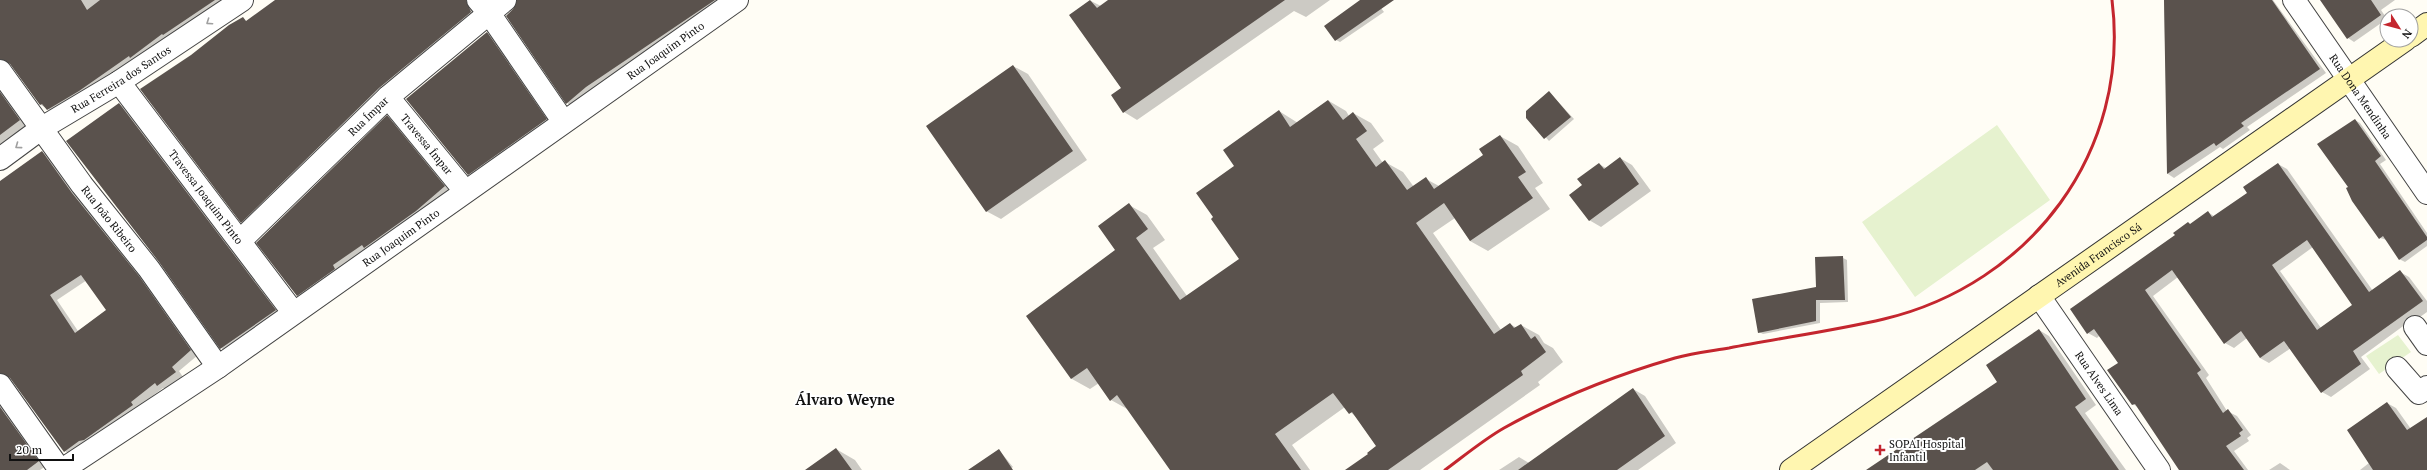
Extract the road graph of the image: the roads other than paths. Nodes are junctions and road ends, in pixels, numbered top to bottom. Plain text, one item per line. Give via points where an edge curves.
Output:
1 (242, 0) edge
2 (737, 0) edge
3 (2294, 0) edge
4 (491, 4) edge
5 (2394, 48) edge
6 (0, 71) edge
7 (2348, 80) junction
8 (119, 82) junction
9 (388, 97) junction
10 (563, 121) junction
11 (42, 128) junction
12 (0, 160) edge
13 (465, 191) junction
14 (2427, 193) edge
15 (240, 241) junction
16 (2039, 296) junction
17 (293, 312) junction
18 (218, 367) junction
19 (2397, 368) dead end
20 (0, 385) edge
21 (2427, 387) edge
22 (61, 470) edge
23 (1791, 470) edge
24 (2159, 470) edge

1 -> 8 street, Rua Ferreira dos Santos
2 - 10 street, Rua Joaquim Pinto
3 - 7 street, Rua Dona Mendinha
4 - 9 street, Rua Ímpar
4 - 10 street
5 - 7 main road, Avenida Francisco Sá
6 - 11 street, Rua João Ribeiro
7 - 14 street, Rua Dona Mendinha
7 - 16 main road, Avenida Francisco Sá
8 - 11 street, Rua Ferreira dos Santos
8 - 15 street, Travessa Joaquim Pinto
9 - 13 street, Travessa Ímpar
9 - 15 street, Rua Ímpar
10 - 13 street, Rua Joaquim Pinto
11 -> 12 street, Rua Ferreira dos Santos
11 - 18 street, Rua João Ribeiro via 82,185 149,269
13 - 17 street, Rua Joaquim Pinto
15 - 17 street, Travessa Joaquim Pinto
16 - 23 main road, Avenida Francisco Sá
16 - 24 street, Rua Alves Lima
17 - 18 street, Rua Joaquim Pinto
18 - 22 street, Rua Joaquim Pinto
19 - 21 street via 2419,393
20 - 22 street

